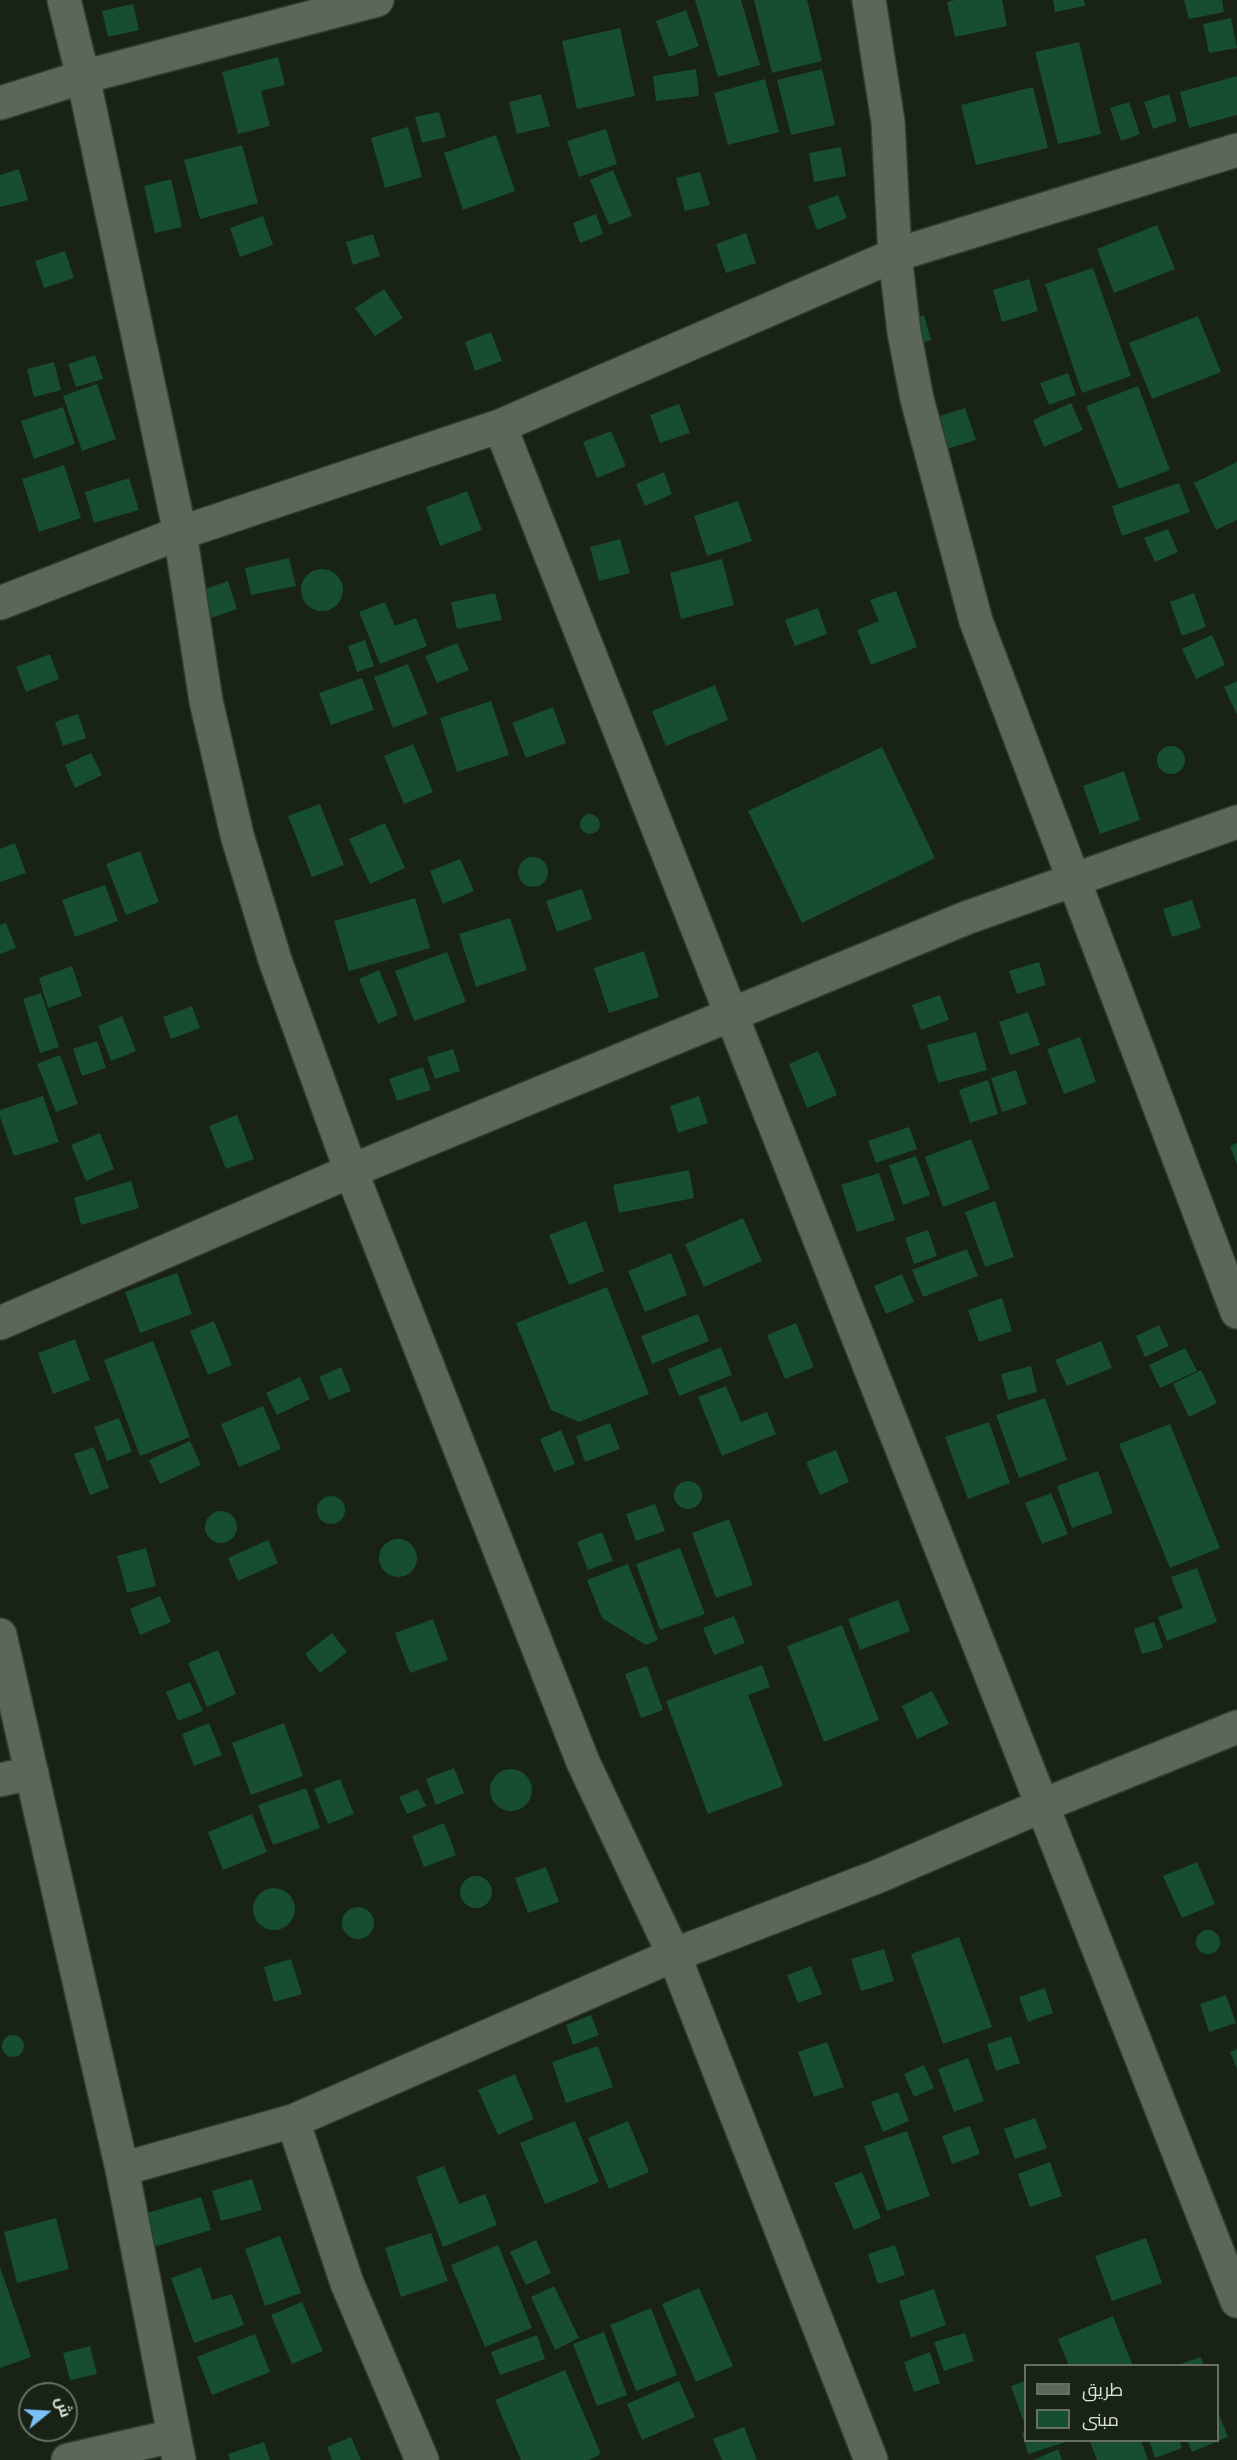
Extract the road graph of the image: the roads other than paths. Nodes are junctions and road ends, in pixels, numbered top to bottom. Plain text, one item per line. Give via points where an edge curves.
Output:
1 (64, 0) edge
2 (376, 0) edge
3 (869, 0) edge
4 (83, 77) junction
5 (0, 103) edge
6 (1237, 150) edge
7 (895, 255) junction
8 (500, 426) junction
9 (180, 533) junction
10 (0, 603) edge
11 (1237, 822) edge
12 (1072, 880) junction
13 (736, 1014) junction
14 (351, 1171) junction
15 (1237, 1312) edge
16 (0, 1323) edge
17 (0, 1635) edge
18 (1237, 1727) edge
19 (32, 1773) junction
20 (0, 1780) edge
21 (1046, 1804) junction
22 (674, 1955) junction
23 (293, 2121) junction
24 (122, 2169) junction
25 (1237, 2301) edge
26 (176, 2448) edge
27 (68, 2460) edge
28 (422, 2460) edge
29 (871, 2460) edge

1 - 4 street
2 - 4 street
3 - 7 street via 888,122
4 - 5 street
4 - 9 street
6 - 7 street
7 - 8 street
7 - 12 street via 917,399 976,621
8 - 9 street
8 - 13 street
9 - 10 street
9 - 14 street via 206,701 237,835 275,960
11 - 12 street
12 - 13 street via 966,918
12 - 15 street
13 - 14 street
13 - 21 street
14 - 16 street
14 - 22 street via 583,1762
17 - 19 street
18 - 21 street
19 - 20 street
19 - 24 street
21 - 22 street via 879,1876
21 - 25 street
22 - 23 street
22 - 29 street
23 - 24 street
23 - 28 street via 347,2283
24 - 26 street
26 - 27 street

